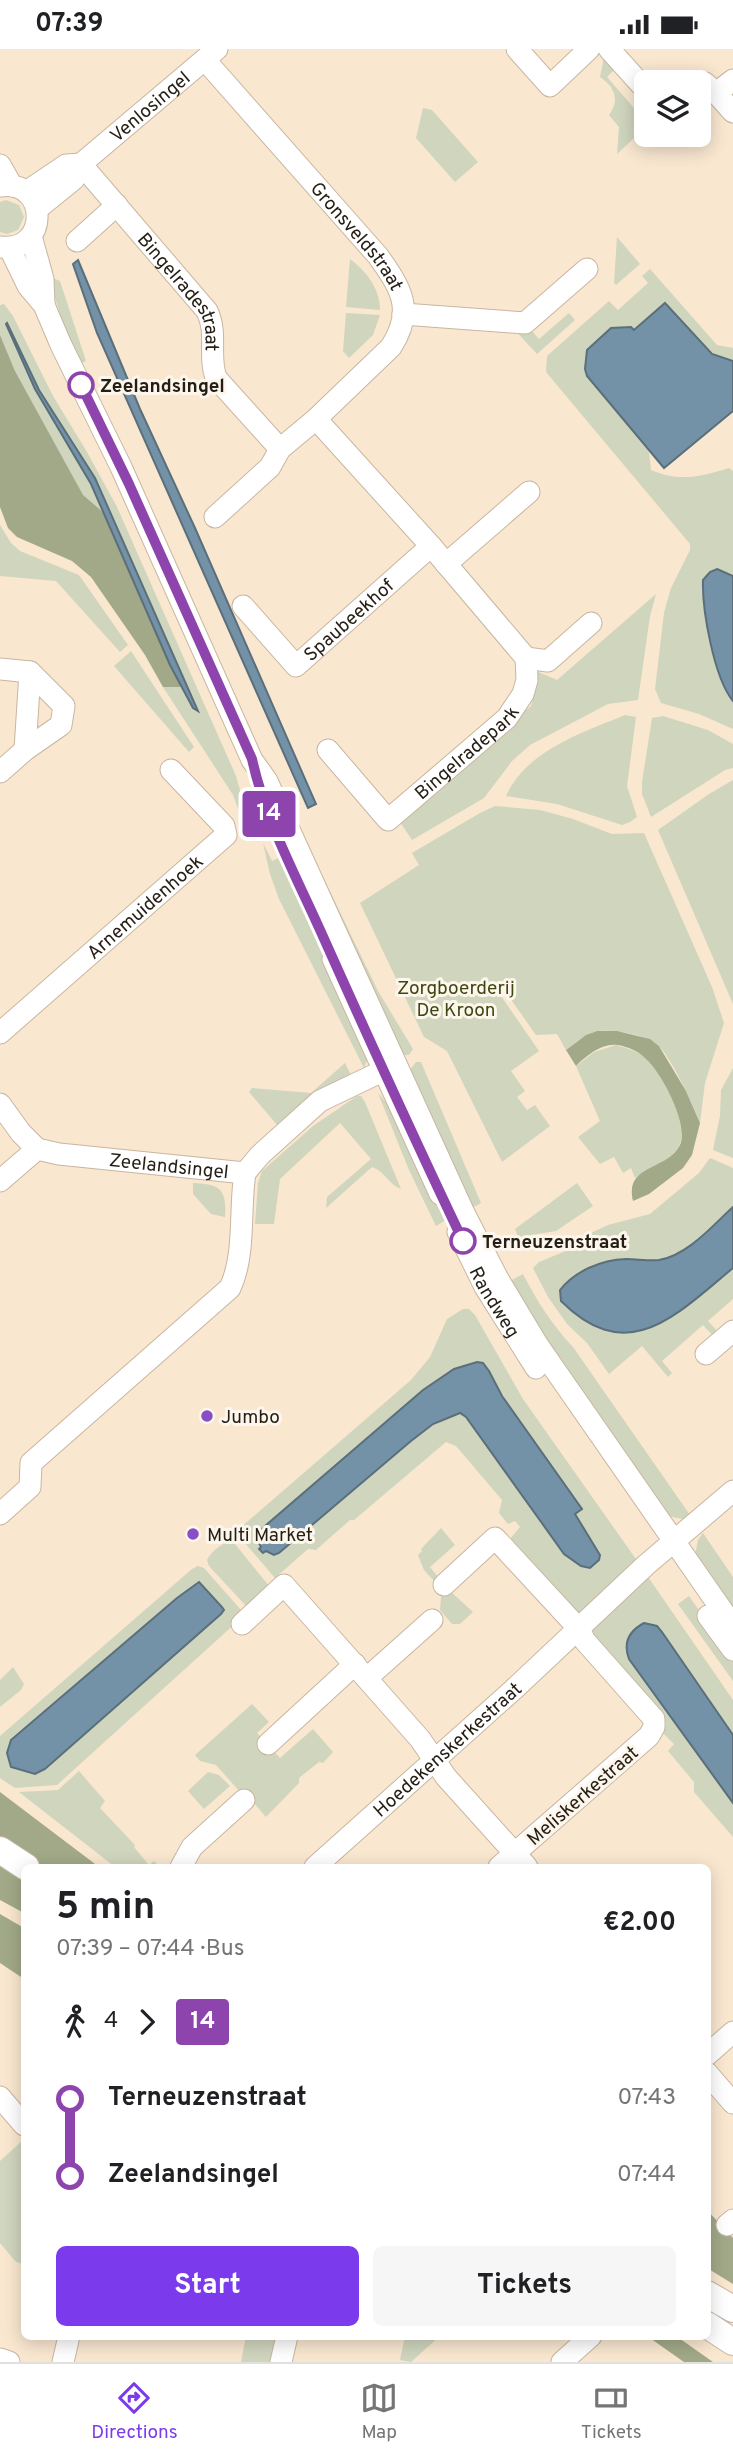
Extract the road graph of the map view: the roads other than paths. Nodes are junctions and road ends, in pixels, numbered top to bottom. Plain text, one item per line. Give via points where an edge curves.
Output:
1 (517, 49) edge
2 (589, 49) edge
3 (609, 49) edge
4 (213, 52) edge
5 (634, 77) edge
6 (716, 87) edge
7 (733, 112) edge
8 (81, 164) junction
9 (0, 165) edge
10 (19, 193) edge
11 (117, 205) junction
12 (31, 236) junction
13 (77, 241) dead end
14 (4, 247) edge
15 (587, 269) dead end
16 (44, 305) junction
17 (403, 314) junction
18 (316, 419) junction
19 (280, 449) junction
20 (528, 492) dead end
21 (215, 517) dead end
22 (431, 546) junction
23 (446, 564) junction
24 (243, 606) dead end
25 (591, 623) dead end
26 (526, 658) junction
27 (0, 669) edge
28 (30, 672) junction
29 (25, 750) junction
30 (328, 750) dead end
31 (171, 770) dead end
32 (0, 772) edge
33 (0, 1033) edge
34 (390, 1068) junction
35 (0, 1104) edge
36 (37, 1149) junction
37 (245, 1173) junction
38 (0, 1181) edge
39 (733, 1331) edge
40 (706, 1354) dead end
41 (733, 1491) edge
42 (0, 1514) edge
43 (668, 1546) junction
44 (444, 1585) dead end
45 (432, 1620) dead end
46 (242, 1624) dead end
47 (733, 1626) edge
48 (579, 1629) junction
49 (733, 1650) edge
50 (361, 1671) junction
51 (268, 1744) dead end
52 (434, 1759) junction
53 (244, 1800) dead end
54 (0, 1850) edge
55 (514, 1863) edge
56 (21, 1864) edge
57 (183, 1864) edge
58 (317, 1864) edge
59 (733, 2032) edge
60 (711, 2051) edge
61 (711, 2078) edge
62 (0, 2097) edge
63 (733, 2103) edge
64 (21, 2122) edge
65 (711, 2296) edge
66 (733, 2309) edge
67 (711, 2328) edge
68 (68, 2340) edge
69 (286, 2340) edge
70 (594, 2340) edge
71 (733, 2342) edge
72 (0, 2359) edge
73 (9, 2362) edge
74 (63, 2362) edge
75 (281, 2362) edge
76 (562, 2362) edge

1 - 2 street via 550,86
3 - 5 street
4 - 8 street, Venlosingel
4 - 17 street, Gronsveldstraat via 378,256 401,290
6 - 7 street
8 - 10 street, Venlosingel via 75,179
8 - 11 street, Bingelradestraat
9 - 10 street
10 - 12 street via 36,228
11 - 13 street
11 - 19 street, Bingelradestraat via 207,311 214,331 216,378
12 - 14 street
12 - 16 street, Randweg via 43,279
14 - 16 street, Randweg
15 - 17 street via 525,323
16 - 34 street, Randweg via 252,759 272,792
17 - 18 street, Gronsveldstraat via 391,347
18 - 19 street
18 - 22 street
19 - 21 street via 271,467
20 - 23 street
22 - 23 street
22 - 24 street, Spaubeekhof via 296,666
23 - 26 street
25 - 26 street via 548,661
26 - 30 street, Bingelradepark via 523,694 507,718 388,820
27 - 28 street
28 - 29 street
28 - 29 street via 64,706 61,725
29 - 32 street
31 - 33 street, Arnemuidenhoek via 224,826 226,835
34 - 37 street, Zeelandsingel via 320,1101
34 - 43 street, Randweg via 485,1287 516,1339
35 - 36 street
36 - 37 street, Zeelandsingel
36 - 38 street
37 - 42 street via 239,1254 230,1289 31,1463 30,1487
39 - 40 street
41 - 43 street
43 - 47 street, Randweg
43 - 48 street, Hoedekenskerkestraat
43 - 49 street, Randweg
44 - 48 street via 495,1538
45 - 50 street
46 - 50 street, Meliskerkestraat via 284,1585
48 - 52 street, Hoedekenskerkestraat
48 - 55 street, Meliskerkestraat via 649,1711 654,1727
50 - 51 street
50 - 52 street, Meliskerkestraat
52 - 55 street, Meliskerkestraat
52 - 58 street, Hoedekenskerkestraat
53 - 57 street via 192,1847
54 - 56 main road
59 - 60 street
61 - 63 street
62 - 64 street
65 - 66 main road
67 - 71 main road
68 - 74 street
69 - 75 street
70 - 76 street
72 - 73 street

